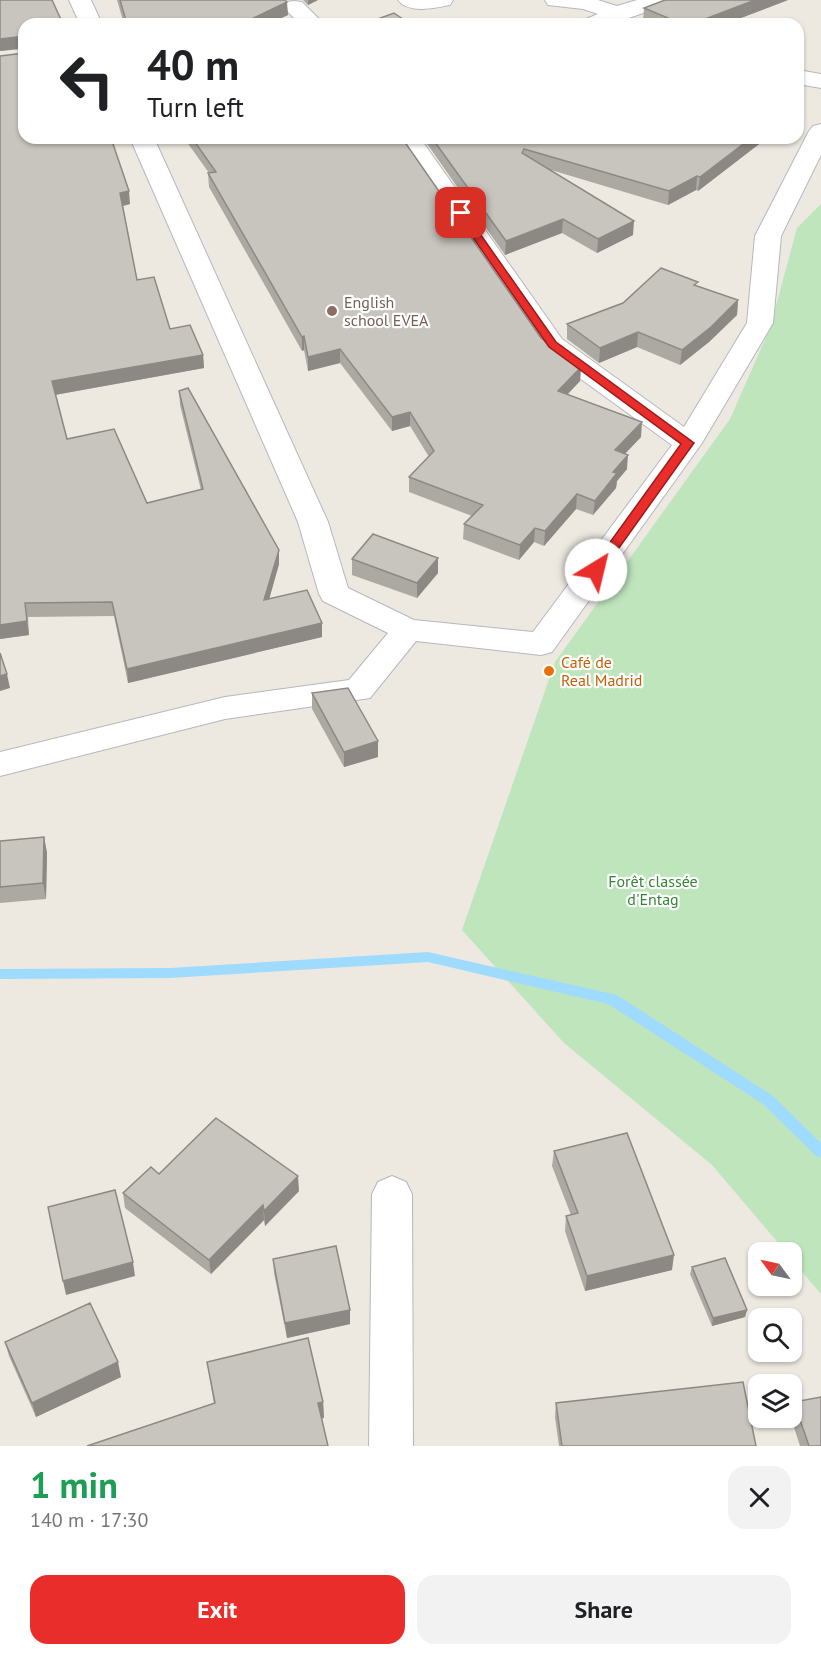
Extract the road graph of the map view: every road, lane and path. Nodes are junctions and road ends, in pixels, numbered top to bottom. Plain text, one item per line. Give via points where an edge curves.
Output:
1 (80, 0) edge
2 (409, 0) edge
3 (442, 0) edge
4 (556, 0) edge
5 (659, 0) edge
6 (294, 7) dead end
7 (617, 12) edge
8 (88, 18) edge
9 (306, 18) edge
10 (804, 78) edge
11 (821, 81) edge
12 (821, 131) edge
13 (145, 144) edge
14 (412, 144) edge
15 (688, 443) junction
16 (408, 630) junction
17 (0, 764) edge
18 (392, 1194) dead end
19 (391, 1446) edge

1 - 8 street
2 - 3 street
4 - 7 street
5 - 7 street
6 - 9 street
10 - 11 street
12 - 15 street via 768,236 760,323
13 - 16 street via 313,522 334,594
14 - 15 street via 552,345
15 - 16 street via 541,644
16 - 17 street via 359,690 225,708
18 - 19 street

